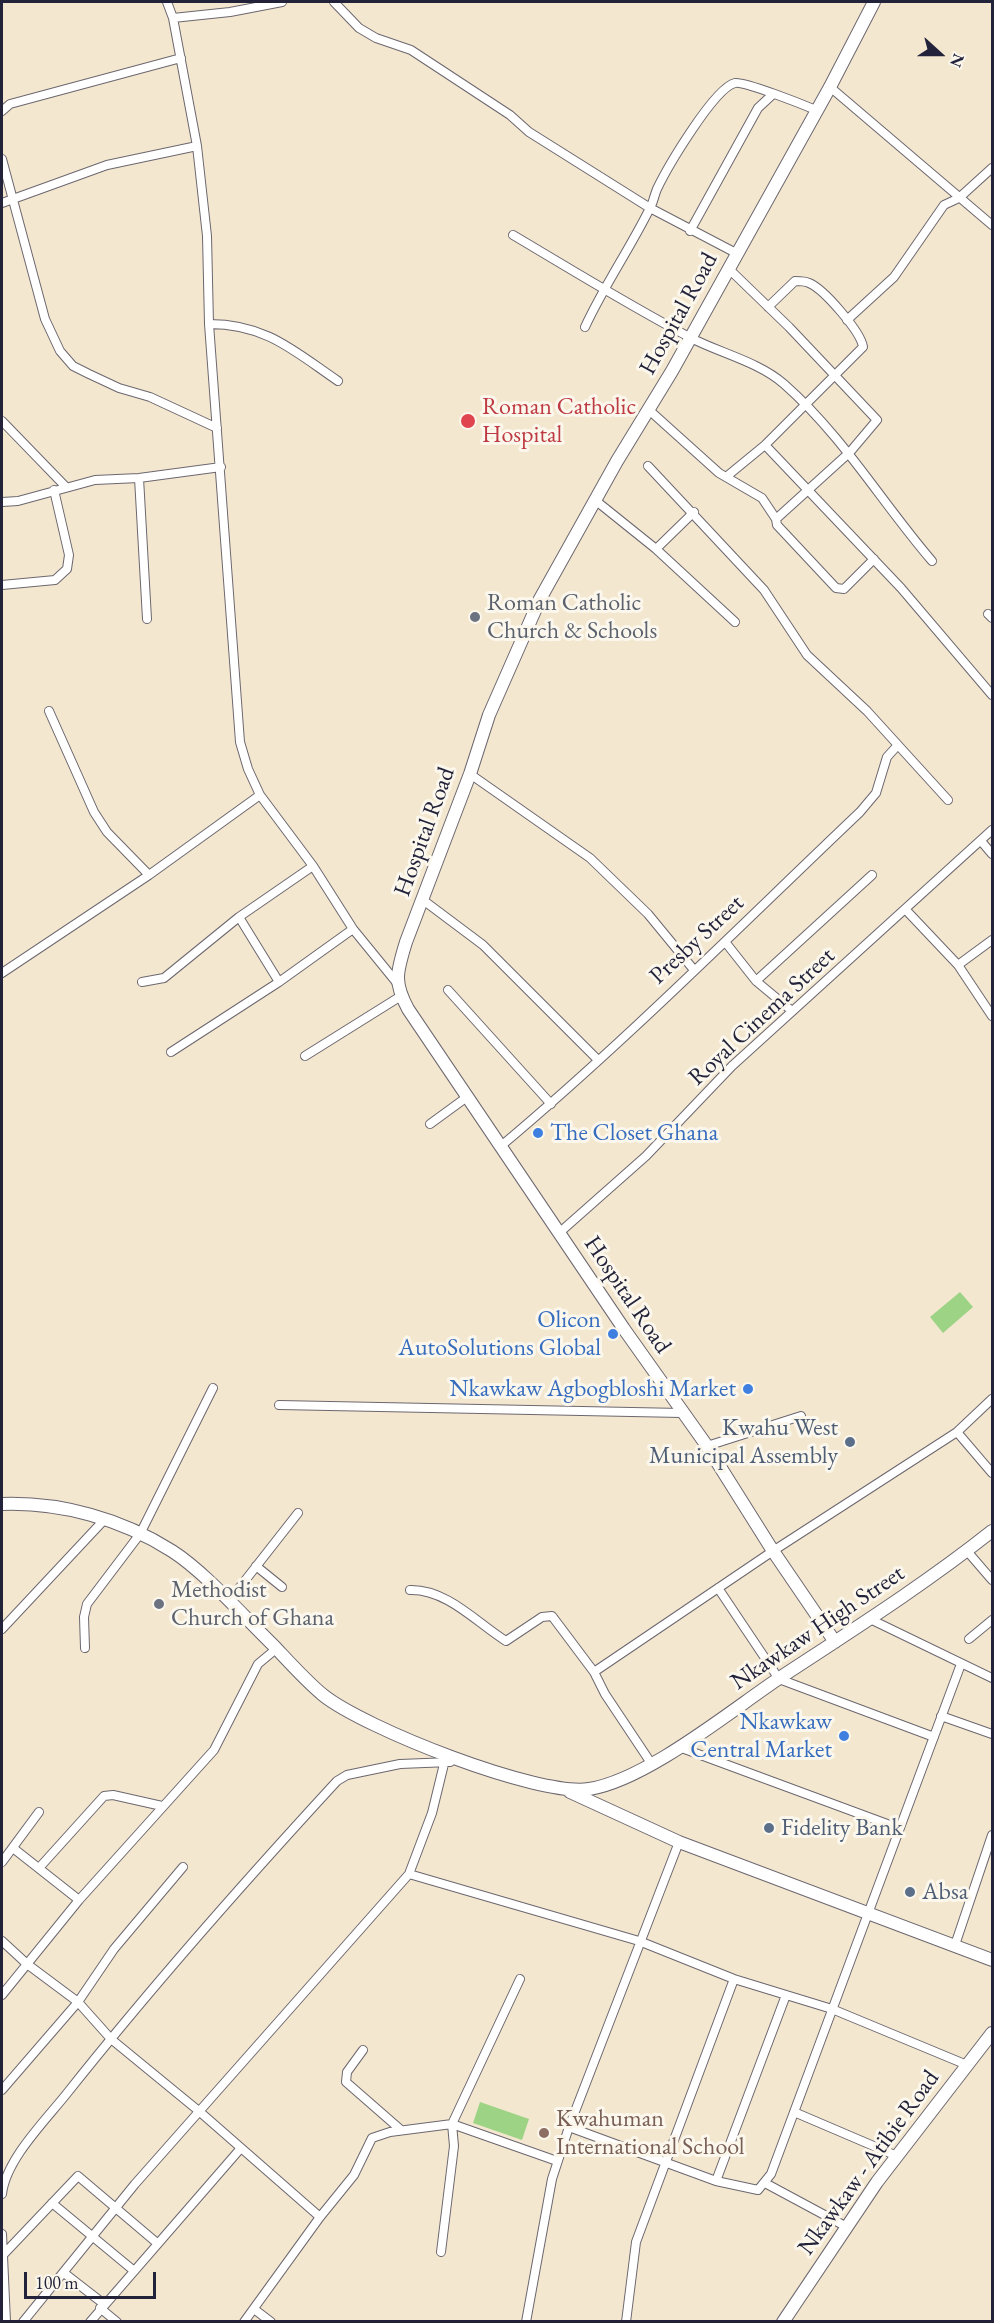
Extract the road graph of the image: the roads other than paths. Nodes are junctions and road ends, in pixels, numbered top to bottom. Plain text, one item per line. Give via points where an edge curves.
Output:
1 (167, 2) edge
2 (282, 2) edge
3 (334, 2) edge
4 (874, 2) edge
5 (173, 18) junction
6 (181, 58) junction
7 (830, 87) junction
8 (772, 95) junction
9 (816, 110) junction
10 (2, 111) edge
11 (197, 146) junction
12 (2, 159) edge
13 (993, 168) edge
14 (959, 198) junction
15 (14, 199) junction
16 (2, 203) edge
17 (650, 208) junction
18 (993, 225) edge
19 (690, 231) junction
20 (513, 235) dead end
21 (736, 253) junction
22 (728, 268) junction
23 (603, 289) junction
24 (768, 307) junction
25 (847, 320) junction
26 (209, 324) junction
27 (585, 327) dead end
28 (690, 338) junction
29 (834, 375) junction
30 (338, 381) dead end
31 (804, 404) junction
32 (649, 410) junction
33 (2, 421) edge
34 (217, 428) junction
35 (765, 445) junction
36 (850, 452) junction
37 (648, 466) dead end
38 (221, 467) junction
39 (726, 477) junction
40 (140, 478) junction
41 (66, 486) junction
42 (807, 489) junction
43 (54, 490) junction
44 (595, 500) junction
45 (2, 502) edge
46 (693, 512) junction
47 (776, 519) junction
48 (656, 549) junction
49 (874, 559) junction
50 (932, 561) dead end
51 (2, 585) edge
52 (147, 619) dead end
53 (735, 622) dead end
54 (993, 695) edge
55 (49, 711) dead end
56 (897, 746) junction
57 (470, 774) junction
58 (260, 795) junction
59 (948, 800) dead end
60 (993, 830) edge
61 (981, 842) junction
62 (993, 854) edge
63 (313, 866) junction
64 (149, 875) junction
65 (872, 875) dead end
66 (423, 900) junction
67 (905, 909) junction
68 (239, 917) junction
69 (353, 929) junction
70 (993, 940) edge
71 (726, 943) junction
72 (958, 965) junction
73 (694, 970) junction
74 (2, 973) edge
75 (756, 981) junction
76 (142, 982) dead end
77 (279, 982) junction
78 (399, 989) junction
79 (448, 990) dead end
80 (792, 1011) junction
81 (993, 1016) edge
82 (171, 1052) dead end
83 (305, 1056) dead end
84 (597, 1059) junction
85 (467, 1097) junction
86 (551, 1104) junction
87 (430, 1124) dead end
88 (501, 1146) junction
89 (559, 1233) junction
90 (213, 1388) dead end
91 (993, 1399) edge
92 (279, 1405) dead end
93 (682, 1413) junction
94 (801, 1416) dead end
95 (957, 1432) junction
96 (707, 1446) junction
97 (993, 1473) edge
98 (2, 1504) edge
99 (298, 1513) dead end
100 (104, 1520) junction
101 (993, 1531) edge
102 (140, 1534) junction
103 (773, 1551) junction
104 (967, 1551) junction
105 (256, 1566) junction
106 (993, 1580) edge
107 (282, 1587) dead end
108 (718, 1588) junction
109 (410, 1590) dead end
110 (229, 1601) junction
111 (872, 1620) junction
112 (993, 1620) edge
113 (2, 1629) edge
114 (969, 1639) dead end
115 (835, 1642) junction
116 (85, 1648) dead end
117 (276, 1649) junction
118 (961, 1664) junction
119 (594, 1672) junction
120 (993, 1678) edge
121 (779, 1679) junction
122 (941, 1716) junction
123 (993, 1734) edge
124 (934, 1737) junction
125 (679, 1747) junction
126 (459, 1759) junction
127 (651, 1763) junction
128 (444, 1764) junction
129 (560, 1787) junction
130 (162, 1806) junction
131 (39, 1812) dead end
132 (898, 1828) junction
133 (993, 1835) edge
134 (679, 1842) junction
135 (13, 1848) junction
136 (2, 1862) edge
137 (183, 1867) dead end
138 (39, 1868) junction
139 (409, 1874) junction
140 (79, 1900) junction
141 (870, 1912) junction
142 (2, 1941) edge
143 (639, 1941) junction
144 (954, 1945) junction
145 (993, 1960) edge
146 (27, 1964) junction
147 (520, 1978) dead end
148 (734, 1978) junction
149 (2, 1995) edge
150 (786, 1995) junction
151 (78, 2002) junction
152 (832, 2010) junction
153 (993, 2033) edge
154 (111, 2038) junction
155 (363, 2050) dead end
156 (967, 2065) junction
157 (2, 2090) edge
158 (200, 2112) junction
159 (794, 2112) junction
160 (452, 2124) junction
161 (569, 2127) junction
162 (401, 2130) junction
163 (241, 2148) junction
164 (897, 2156) junction
165 (557, 2161) junction
166 (664, 2163) junction
167 (4, 2177) edge
168 (716, 2181) junction
169 (765, 2183) junction
170 (2, 2194) edge
171 (52, 2203) junction
172 (115, 2209) junction
173 (320, 2217) junction
174 (846, 2226) junction
175 (2, 2234) edge
176 (93, 2239) junction
177 (157, 2243) junction
178 (441, 2252) dead end
179 (3, 2255) edge
180 (134, 2270) junction
181 (64, 2273) junction
182 (102, 2306) junction
183 (254, 2309) junction
184 (6, 2322) edge
185 (23, 2322) edge
186 (90, 2322) edge
187 (117, 2322) edge
188 (244, 2322) edge
189 (271, 2322) edge
190 (526, 2322) edge
191 (626, 2322) edge
192 (783, 2322) edge

1 - 5 street
2 - 5 street
3 - 17 street via 359,28 411,50 510,115 529,132
4 - 7 main road, Hospital Road
5 - 6 street
6 - 10 street via 10,104
6 - 11 street
7 - 9 main road, Hospital Road
7 - 14 street
8 - 9 street via 787,96
8 - 17 street via 737,82 728,86 695,126
8 - 19 street via 758,108
9 - 21 main road, Hospital Road
11 - 15 street via 107,165
11 - 26 street via 207,236
12 - 15 street
13 - 14 street
14 - 18 street
14 - 25 street via 944,206 899,272
15 - 16 street
15 - 34 street via 45,320 60,351 73,366
17 - 19 street
17 - 23 street
19 - 21 street
20 - 23 street
21 - 22 main road, Hospital Road
22 - 24 street
22 - 28 main road, Hospital Road
23 - 27 street
23 - 28 street
24 - 25 street via 795,281 810,283
24 - 29 street
25 - 29 street via 863,347
26 - 30 street via 236,324 260,331
26 - 34 street
28 - 31 street via 769,374
28 - 32 main road, Hospital Road
29 - 31 street
29 - 36 street via 877,420
31 - 35 street
31 - 36 street
32 - 39 street
32 - 44 main road, Hospital Road
33 - 41 street
34 - 38 street
35 - 39 street
35 - 42 street
36 - 42 street
36 - 50 street
37 - 46 street
38 - 40 street
38 - 58 street via 240,742
39 - 47 street via 762,498
40 - 41 street
40 - 52 street
41 - 43 street
42 - 47 street
42 - 49 street
43 - 45 street
43 - 51 street via 69,555 67,569 55,580
44 - 48 street
44 - 57 main road, Hospital Road via 540,599 489,715
46 - 48 street
46 - 56 street via 764,590 807,655 867,711
47 - 49 street via 780,529 836,588 844,589
48 - 53 street
49 - 54 street
55 - 64 street via 94,812 107,832
56 - 59 street
56 - 71 street, Presby Street via 887,757 876,793 866,806
57 - 66 main road, Hospital Road
57 - 73 street via 590,858 648,914
58 - 63 street
58 - 64 street
60 - 61 street, Royal Cinema Street
61 - 62 street
61 - 67 street, Royal Cinema Street
63 - 68 street
63 - 69 street
64 - 74 street
65 - 75 street
66 - 78 main road, Hospital Road via 398,968
66 - 84 street via 483,945
67 - 72 street
67 - 80 street, Royal Cinema Street
68 - 76 street via 164,978
68 - 77 street
69 - 77 street
69 - 78 street
70 - 72 street
71 - 73 street, Presby Street
71 - 75 street
72 - 81 street
73 - 84 street, Presby Street
75 - 80 street
77 - 82 street
78 - 83 street
78 - 85 main road, Hospital Road
79 - 86 street
80 - 89 street, Royal Cinema Street via 732,1066 646,1156
84 - 86 street, Presby Street
85 - 87 street
85 - 88 main road, Hospital Road
86 - 88 street, Presby Street
88 - 89 main road, Hospital Road
89 - 93 main road, Hospital Road
90 - 102 street
91 - 95 street
92 - 93 street
93 - 96 main road, Hospital Road
94 - 96 street
95 - 97 street
95 - 103 street
96 - 103 main road, Hospital Road
98 - 100 main road, Nkawkaw High Street via 60,1507
99 - 105 street
100 - 102 main road, Nkawkaw High Street
100 - 113 street
101 - 104 main road, Nkawkaw High Street
102 - 110 main road, Nkawkaw High Street via 174,1553
102 - 116 street via 87,1604
103 - 108 street
103 - 115 main road, Hospital Road
104 - 106 street
104 - 111 main road, Nkawkaw High Street
105 - 107 street
105 - 110 street
108 - 119 street
108 - 121 street
109 - 119 street via 436,1596 469,1613 506,1641 542,1617 552,1616
110 - 117 main road, Nkawkaw High Street
111 - 115 main road, Nkawkaw High Street
111 - 118 street
112 - 114 street
115 - 121 main road, Nkawkaw High Street
117 - 126 main road, Nkawkaw High Street via 324,1696 347,1710
117 - 130 street via 258,1664 214,1750
118 - 120 street
118 - 122 street
119 - 127 street
121 - 124 street
121 - 125 main road, Nkawkaw High Street
122 - 123 street
122 - 124 street
124 - 132 street
125 - 127 main road, Nkawkaw High Street
125 - 132 street
126 - 128 street
126 - 129 main road, Nkawkaw High Street
127 - 129 main road, Nkawkaw High Street via 591,1789
128 - 139 street via 430,1822
128 - 154 street via 400,1764 347,1775 337,1781 227,1901
129 - 134 main road
130 - 138 street via 104,1796
130 - 140 street
131 - 135 street
132 - 141 street
133 - 144 street
134 - 141 main road
134 - 143 street
135 - 136 street
135 - 138 street
137 - 151 street via 114,1948
138 - 140 street
139 - 143 street
139 - 158 street
140 - 146 street
141 - 144 main road
141 - 152 street
142 - 146 street
143 - 148 street
143 - 161 street
144 - 145 main road
146 - 149 street
146 - 151 street
147 - 160 street
148 - 150 street
148 - 166 street
150 - 152 street
150 - 168 street
151 - 154 street
151 - 157 street
152 - 156 street
152 - 159 street
153 - 156 main road, Nkawkaw - Atibie Road
154 - 158 street
154 - 167 street
155 - 162 street via 347,2072 346,2082
156 - 164 main road, Nkawkaw - Atibie Road
158 - 163 street
158 - 172 street
159 - 164 street
159 - 169 street
160 - 162 street
160 - 165 street
160 - 178 street via 454,2146
161 - 165 street
161 - 166 street
162 - 173 street via 372,2138 354,2175
163 - 173 street
163 - 177 street
164 - 174 main road, Nkawkaw - Atibie Road
165 - 190 street
166 - 168 street
166 - 191 street via 636,2242
167 - 170 street
168 - 169 street via 758,2190
169 - 174 street
171 - 172 street via 78,2176
171 - 176 street
171 - 179 street
172 - 176 street
172 - 177 street
173 - 183 street
174 - 192 main road, Nkawkaw - Atibie Road
175 - 179 street
176 - 180 street
176 - 181 street
177 - 180 street
179 - 184 street
180 - 182 street
181 - 182 street
181 - 185 street
182 - 186 street
182 - 187 street
183 - 188 street
183 - 189 street

